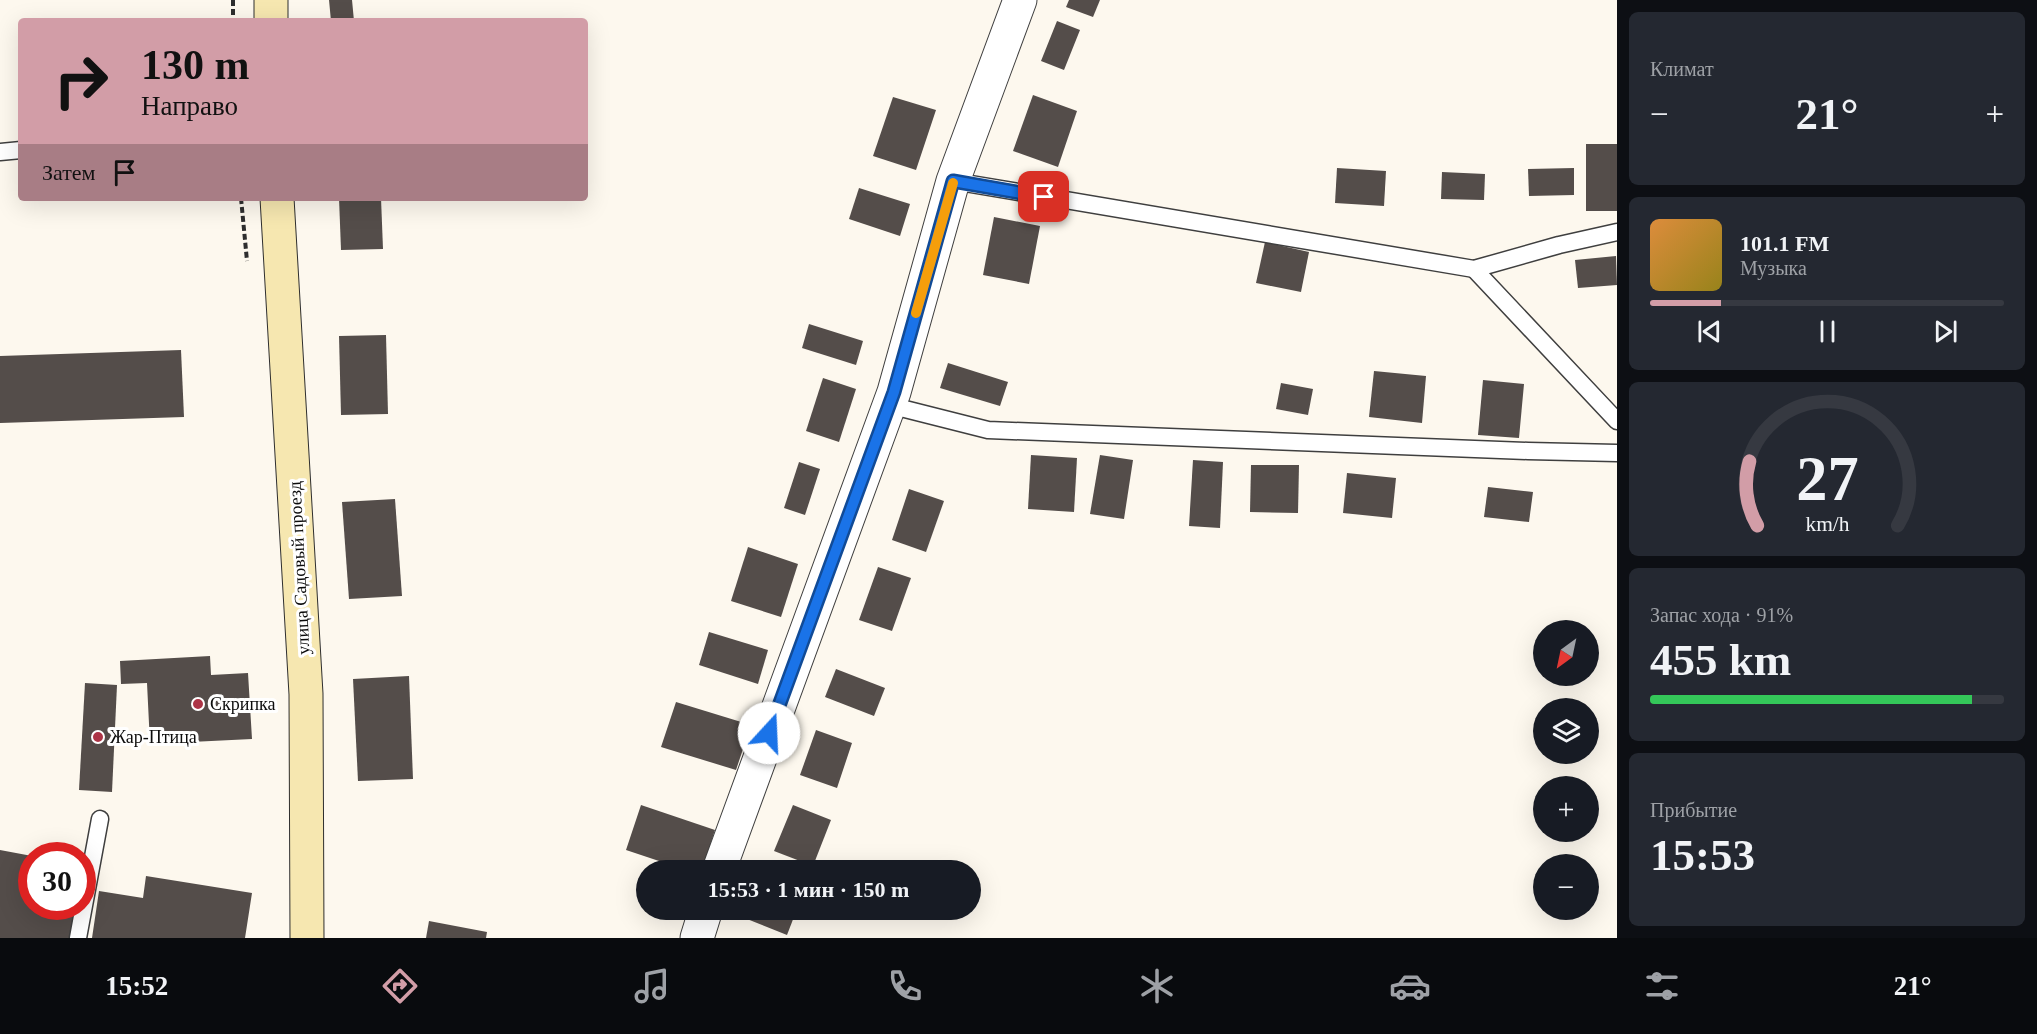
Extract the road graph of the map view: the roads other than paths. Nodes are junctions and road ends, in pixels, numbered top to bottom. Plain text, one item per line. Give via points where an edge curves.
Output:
1 (271, 0) edge
2 (1020, 0) edge
3 (271, 18) edge
4 (18, 150) edge
5 (0, 152) edge
6 (953, 181) junction
7 (277, 201) edge
8 (1617, 232) edge
9 (1474, 269) junction
10 (890, 405) junction
11 (1617, 421) edge
12 (1617, 453) edge
13 (100, 819) dead end
14 (723, 860) edge
15 (703, 920) edge
16 (78, 938) edge
17 (307, 938) edge
18 (697, 938) edge

1 - 3 street
2 - 6 street
4 - 5 lane
6 - 9 lane
6 - 10 street
7 - 17 street, улица Садовый проезд via 306,694
8 - 9 lane
9 - 11 lane
10 - 12 lane via 988,430
10 - 14 street
13 - 16 lane
15 - 18 street

